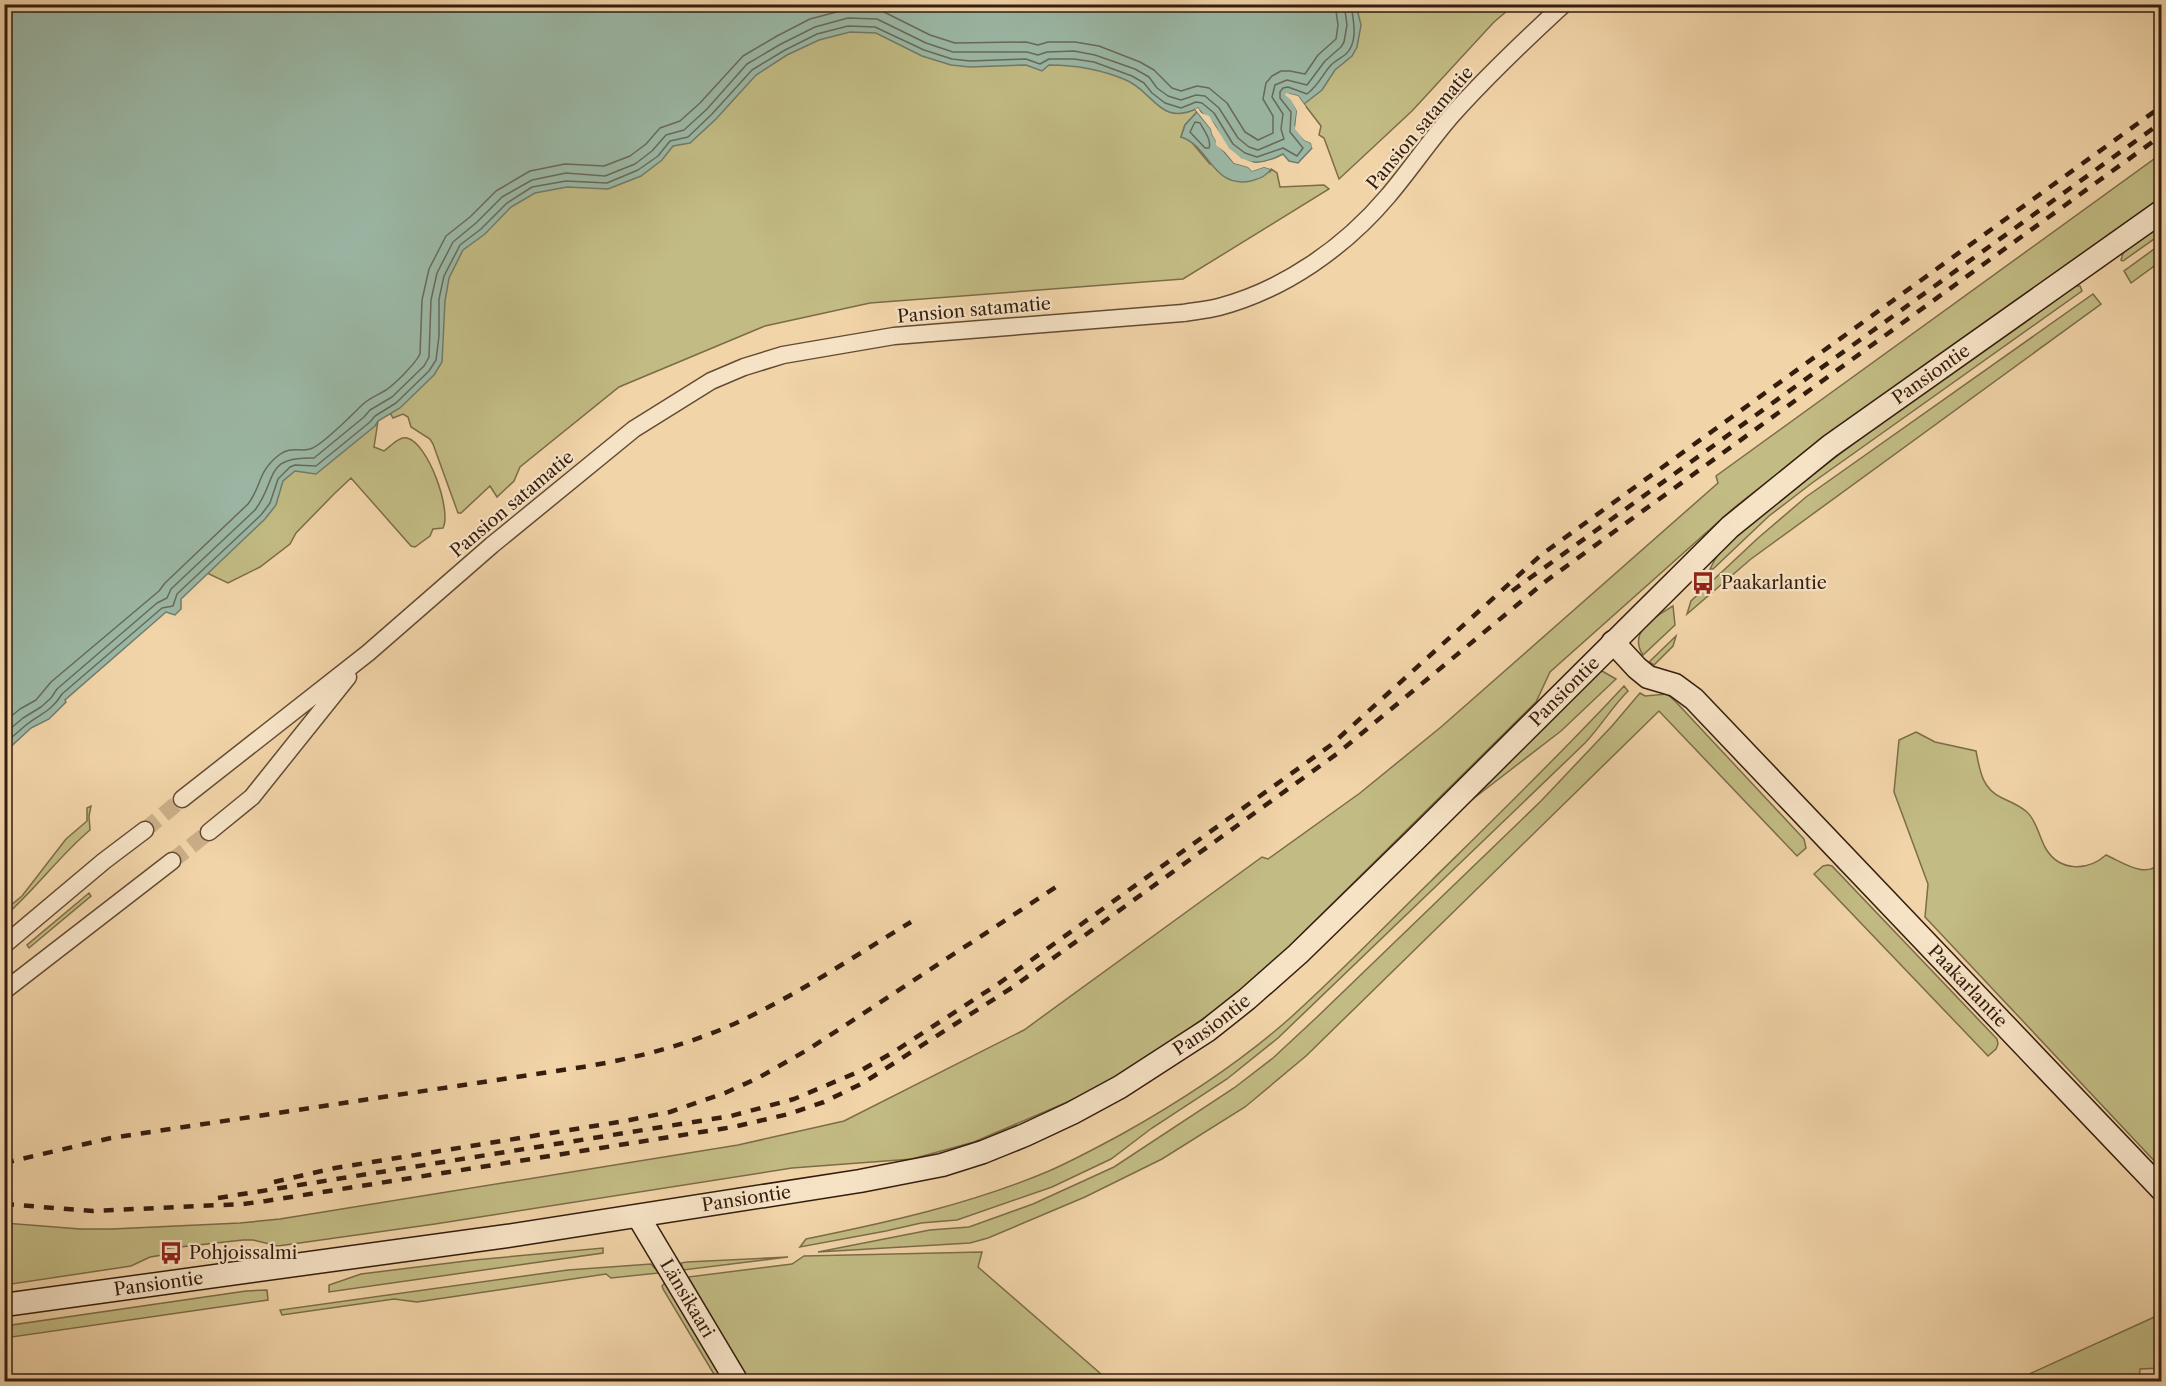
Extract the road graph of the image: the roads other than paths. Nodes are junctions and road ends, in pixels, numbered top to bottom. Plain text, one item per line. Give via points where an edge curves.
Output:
1 (1564, 4) edge
2 (2162, 211) edge
3 (1613, 642) junction
4 (368, 653) junction
5 (182, 799) tunnel mouth
6 (145, 830) tunnel mouth
7 (209, 832) tunnel mouth
8 (172, 861) tunnel mouth
9 (4, 945) edge
10 (4, 991) edge
11 (2162, 1190) edge
12 (638, 1215) junction
13 (4, 1305) edge
14 (737, 1382) edge

1 - 4 street, Pansion satamatie via 1453,114 1371,216 1349,237 1281,282 1219,307 1183,313 894,336 783,355 744,367 711,381 634,429
2 - 3 street, Pansiontie via 1778,486 1730,527
3 - 11 street, Paakarlantie via 1648,677 1675,685 1694,699
3 - 12 street, Pansiontie via 1298,954 1208,1030 1120,1087 1025,1135 942,1165
4 - 5 street, Pansion satamatie
4 - 7 street, Pansion satamatie via 252,797
6 - 9 street
8 - 10 street
12 - 13 street, Pansiontie
12 - 14 street, Länsikaari

